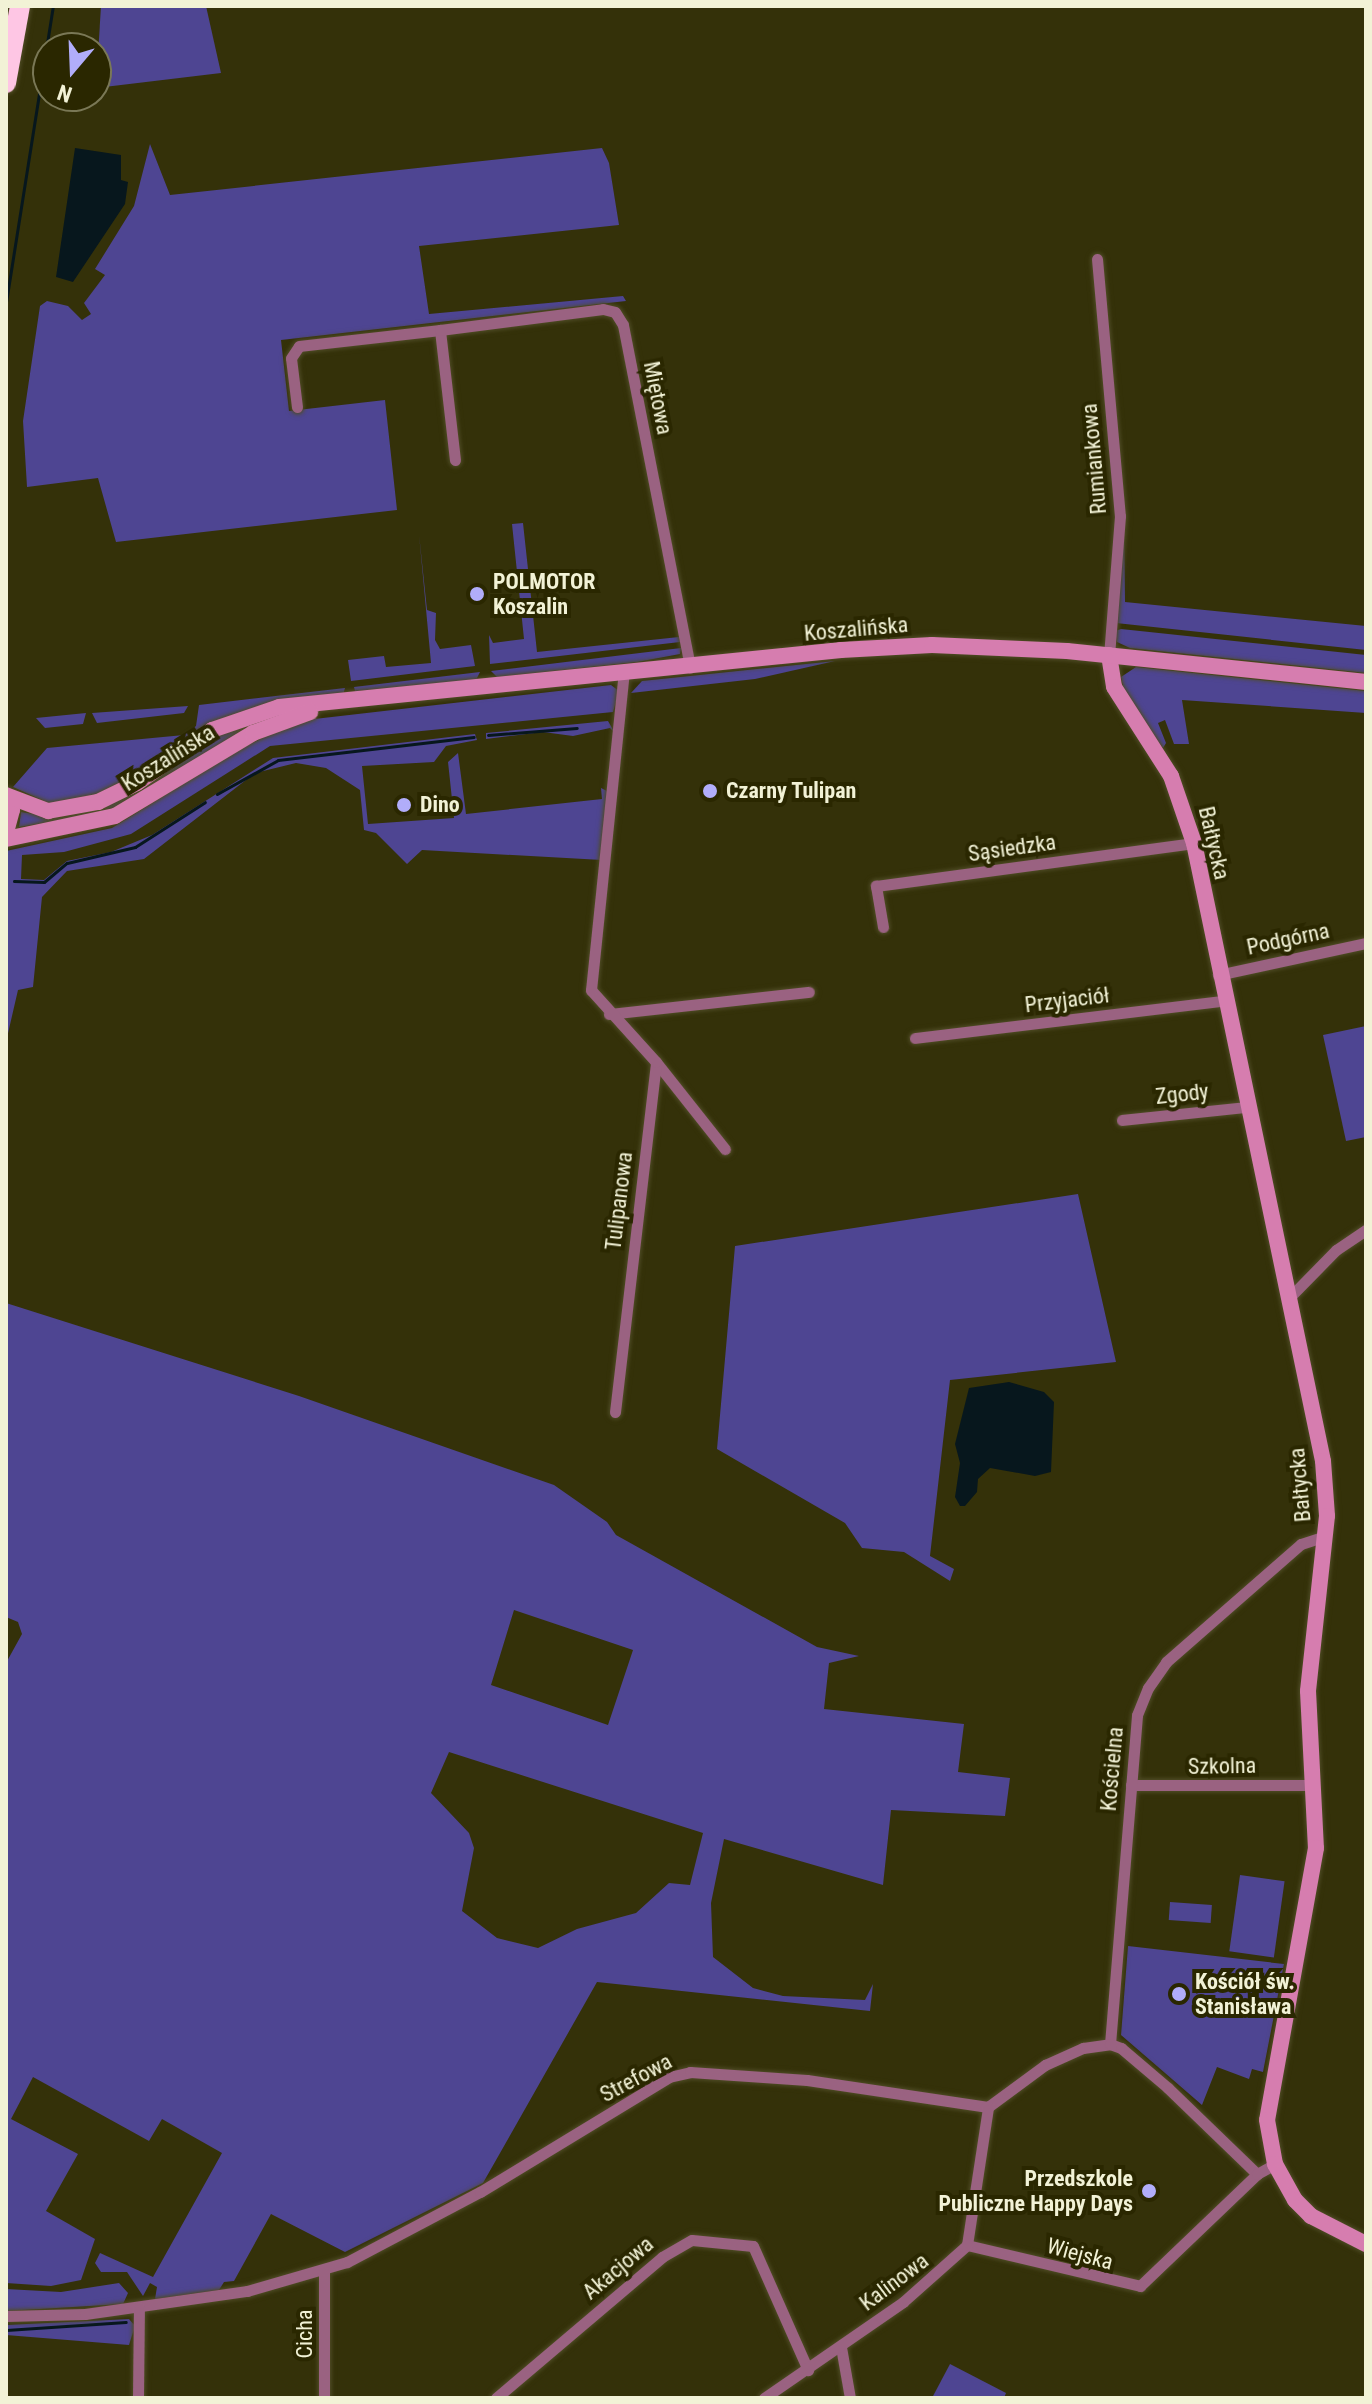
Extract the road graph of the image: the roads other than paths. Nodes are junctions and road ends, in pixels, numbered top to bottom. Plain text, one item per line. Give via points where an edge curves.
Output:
1 (20, 6) edge
2 (6, 83) edge
3 (1097, 259) dead end
4 (440, 330) junction
5 (297, 407) dead end
6 (455, 460) dead end
7 (1109, 655) junction
8 (690, 667) junction
9 (624, 673) junction
10 (1366, 682) edge
11 (350, 704) junction
12 (7, 796) edge
13 (6, 832) edge
14 (6, 839) edge
15 (1194, 843) junction
16 (883, 927) dead end
17 (1366, 943) edge
18 (1218, 975) junction
19 (809, 992) dead end
20 (1223, 1001) junction
21 (609, 1014) junction
22 (915, 1038) dead end
23 (656, 1062) junction
24 (1246, 1107) junction
25 (1122, 1120) dead end
26 (725, 1149) dead end
27 (1366, 1230) edge
28 (1287, 1300) junction
29 (615, 1412) dead end
30 (1325, 1536) junction
31 (1131, 1785) junction
32 (1314, 1785) junction
33 (1110, 2044) junction
34 (988, 2107) junction
35 (1275, 2164) junction
36 (1257, 2174) junction
37 (1366, 2244) edge
38 (967, 2245) junction
39 (324, 2270) junction
40 (139, 2307) junction
41 (6, 2316) edge
42 (841, 2347) junction
43 (808, 2370) junction
44 (138, 2398) edge
45 (324, 2398) edge
46 (496, 2398) edge
47 (764, 2398) edge
48 (850, 2398) edge

1 - 2 highway
3 - 7 street, Rumiankowa via 1120,516
4 - 5 street, Miętowa via 299,346 291,358
4 - 6 street
4 - 8 street, Miętowa via 603,309 615,312 623,325
7 - 8 main road, Koszalińska via 911,646
7 - 10 main road, Koszalińska
7 - 15 main road, Bałtycka via 1114,687 1171,776
8 - 9 main road, Koszalińska
9 - 11 main road, Koszalińska
9 - 21 street via 591,990
11 - 12 main road, Koszalińska via 279,707 239,718 196,739 137,783 75,809 34,809
11 - 14 main road, Koszalińska via 266,727 115,816
12 - 13 main road via 12,810
15 - 16 street, Sąsiedzka via 876,886
15 - 18 main road, Bałtycka
17 - 18 street, Podgórna
18 - 20 main road, Bałtycka
19 - 21 street
20 - 22 street, Przyjaciół
20 - 24 main road, Bałtycka
21 - 23 street
23 - 26 street
23 - 29 street, Tulipanowa
24 - 25 street, Zgody
24 - 28 main road, Bałtycka
27 - 28 street via 1336,1250
28 - 30 main road, Bałtycka via 1323,1461
30 - 31 street, Kościelna via 1301,1544 1166,1662 1137,1715
30 - 32 main road, Bałtycka via 1308,1691
31 - 32 street, Szkolna
31 - 33 street, Kościelna
32 - 35 main road, Bałtycka via 1316,1848 1267,2120
33 - 34 street via 1083,2048 1045,2065
33 - 36 street via 1156,2078
34 - 38 street
34 - 39 street, Strefowa via 807,2080 690,2072 657,2084 406,2233
35 - 36 street, Wiejska
35 - 37 main road, Bałtycka via 1311,2216
36 - 38 street, Wiejska via 1140,2286
38 - 42 street, Kalinowa via 950,2265
39 - 40 street, Strefowa via 247,2291
39 - 45 street, Cicha
40 - 41 street, Strefowa
40 - 44 street
42 - 43 street, Kalinowa
42 - 48 street
43 - 46 street, Akacjowa via 753,2246 692,2240 662,2257
43 - 47 street, Kalinowa

